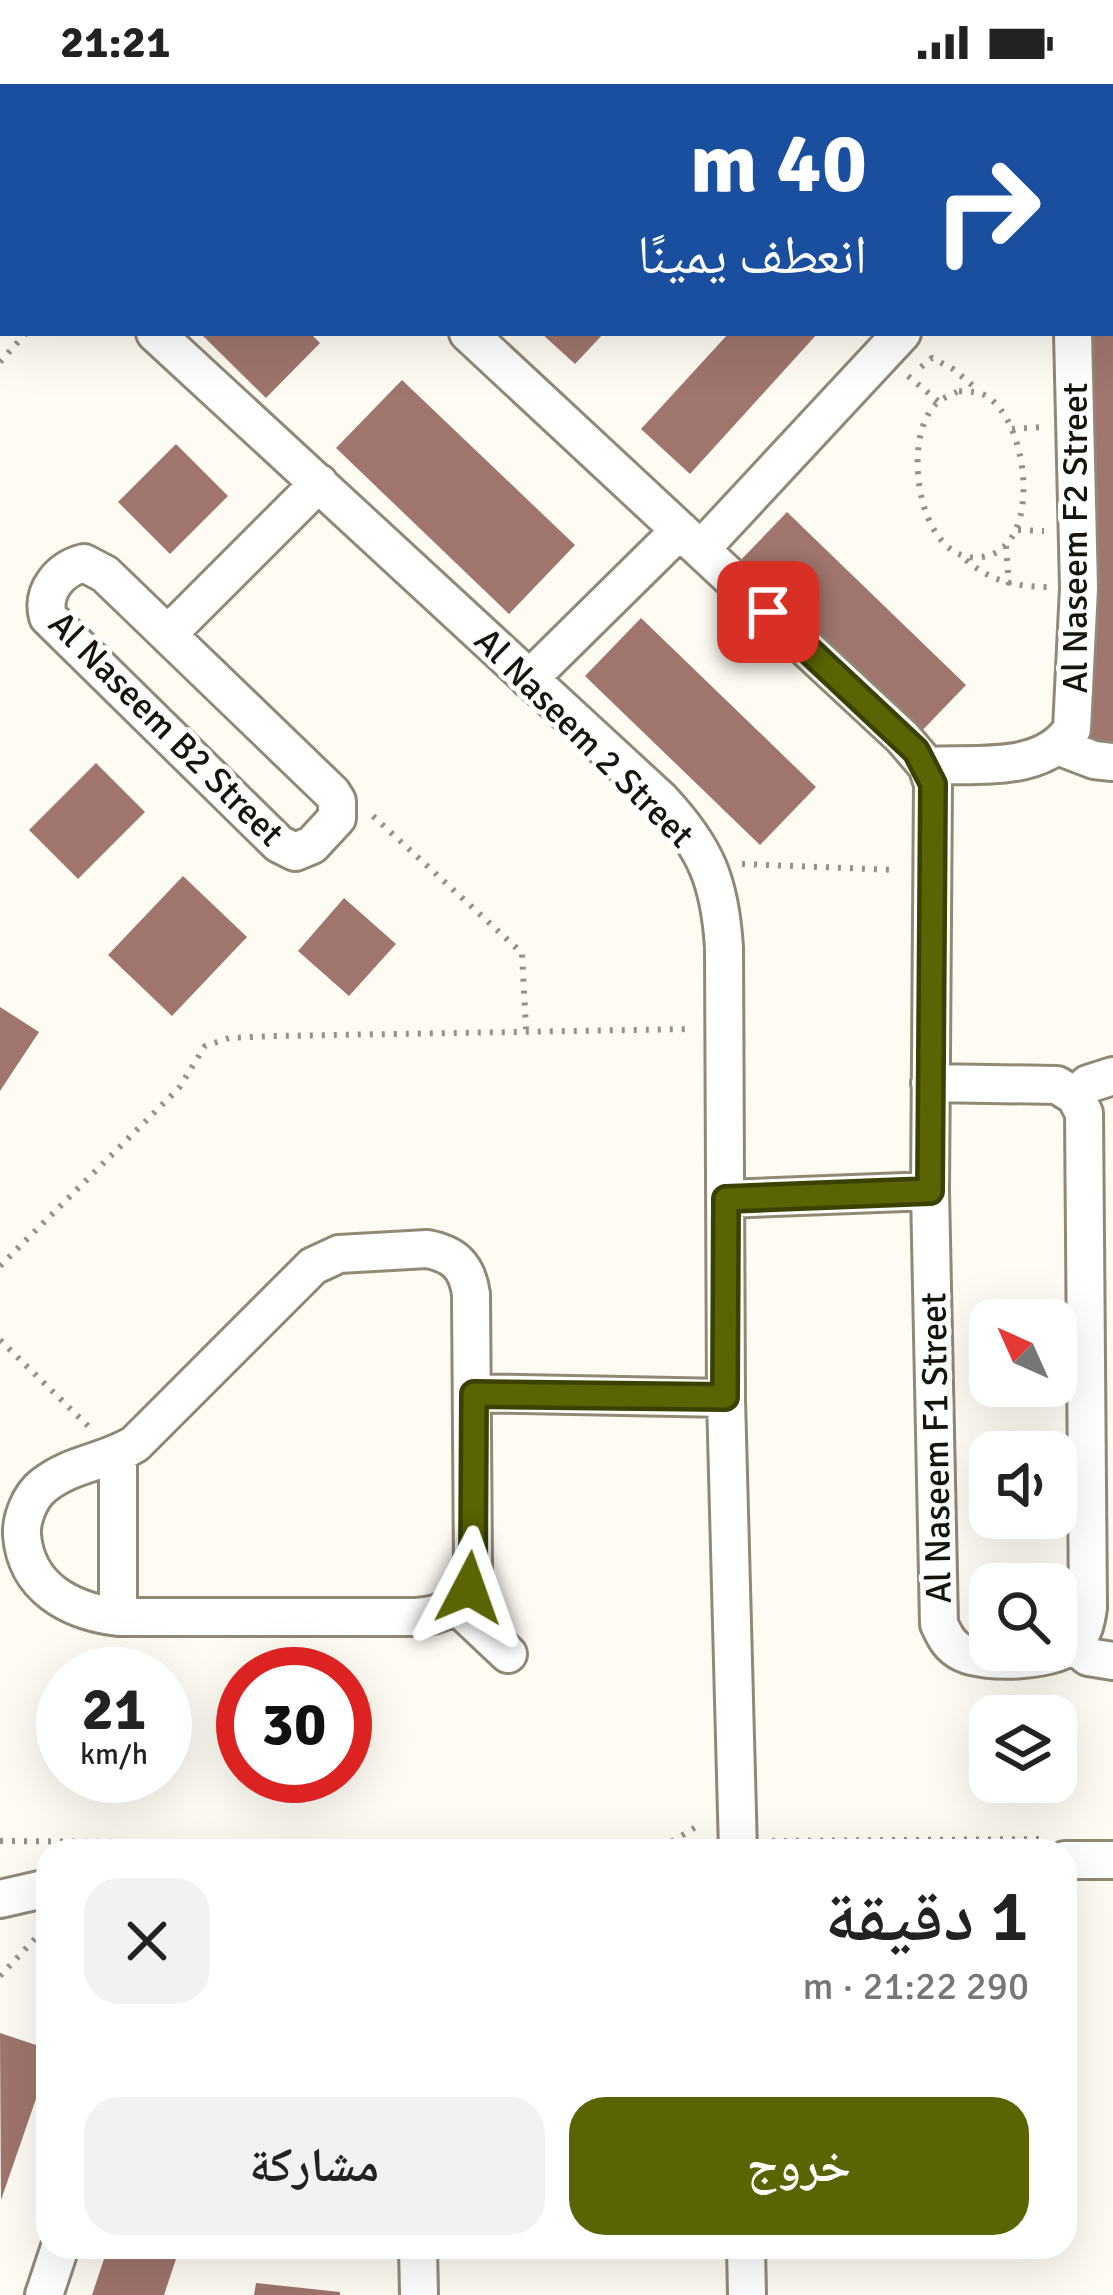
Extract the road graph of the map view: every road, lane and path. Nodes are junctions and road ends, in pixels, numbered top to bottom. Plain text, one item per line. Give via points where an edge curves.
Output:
1 (23, 336) edge
2 (158, 336) edge
3 (470, 336) edge
4 (899, 336) edge
5 (1073, 336) edge
6 (0, 362) edge
7 (981, 392) junction
8 (938, 401) junction
9 (319, 483) junction
10 (690, 539) junction
11 (1006, 546) junction
12 (963, 557) junction
13 (1009, 586) junction
14 (1078, 589) junction
15 (168, 634) junction
16 (529, 679) junction
17 (1060, 747) junction
18 (1113, 762) edge
19 (927, 766) junction
20 (338, 801) junction
21 (709, 863) junction
22 (931, 872) junction
23 (526, 1029) junction
24 (725, 1030) junction
25 (1113, 1076) edge
26 (930, 1083) junction
27 (1075, 1096) junction
28 (930, 1191) junction
29 (726, 1199) junction
30 (0, 1266) edge
31 (0, 1340) edge
32 (474, 1394) junction
33 (725, 1397) junction
34 (118, 1455) junction
35 (456, 1605) junction
36 (118, 1617) junction
37 (1077, 1638) edge
38 (1077, 1647) edge
39 (508, 1654) dead end
40 (969, 1655) edge
41 (1113, 1661) edge
42 (728, 1837) edge
43 (778, 1839) edge
44 (0, 1841) edge
45 (36, 1841) edge
46 (1077, 1854) edge
47 (1113, 1860) edge
48 (0, 1871) edge
49 (36, 1872) edge
50 (36, 1891) edge
51 (0, 1899) edge
52 (36, 1938) edge
53 (0, 1976) edge
54 (56, 2259) edge
55 (418, 2259) edge
56 (746, 2259) edge
57 (44, 2295) edge
58 (419, 2295) edge
59 (748, 2295) edge

1 - 6 path
2 - 9 street, Al Naseem 2 Street
3 - 10 street
4 - 10 street
5 - 14 street, Al Naseem F2 Street
7 - 8 path
7 - 8 path via 932,358 910,377
7 - 11 path via 1012,429 1023,463 1018,530
8 - 12 path via 917,454 920,492 931,527
9 - 15 street, Al Naseem B2 Street
9 - 16 street, Al Naseem 2 Street
10 - 16 street
10 - 19 street
11 - 12 path
11 - 13 path
12 - 13 path
13 - 14 path
14 - 17 street, Al Naseem F2 Street via 1076,707
15 - 20 street, Al Naseem B2 Street
15 - 20 street, Al Naseem B2 Street via 84,563 47,594 56,626 286,850 312,845 337,818
16 - 21 street, Al Naseem 2 Street via 661,800
17 - 18 street
17 - 19 street, Al Naseem F2 Street via 1041,758
19 - 22 street
20 - 23 path via 378,819 522,953
21 - 22 path
21 - 24 street, Al Naseem 2 Street via 722,904
22 - 26 street, Al Naseem F1 Street
23 - 24 path
23 - 30 path via 229,1038 205,1046 179,1088
24 - 29 street, Al Naseem 2 Street
25 - 27 street
26 - 27 street via 1057,1085
26 - 28 street, Al Naseem F1 Street
27 - 37 street via 1084,1113 1088,1608
28 - 29 street
28 - 40 street, Al Naseem F1 Street via 939,1624 948,1643
29 - 33 street, Al Naseem 2 Street
31 - 34 path
32 - 33 street
32 - 34 street via 471,1294 460,1263 427,1249 339,1254 313,1266
32 - 35 street via 473,1567
33 - 42 street, Al Naseem 2 Street
34 - 36 street
34 - 36 street via 67,1469 37,1490 22,1523 24,1559 45,1589 82,1610
35 - 36 street via 416,1617
35 - 39 street
38 - 41 street
42 - 43 path
44 - 45 path
46 - 47 street
48 - 49 street
50 - 51 street
52 - 53 path
54 - 57 street
55 - 58 street
56 - 59 street

